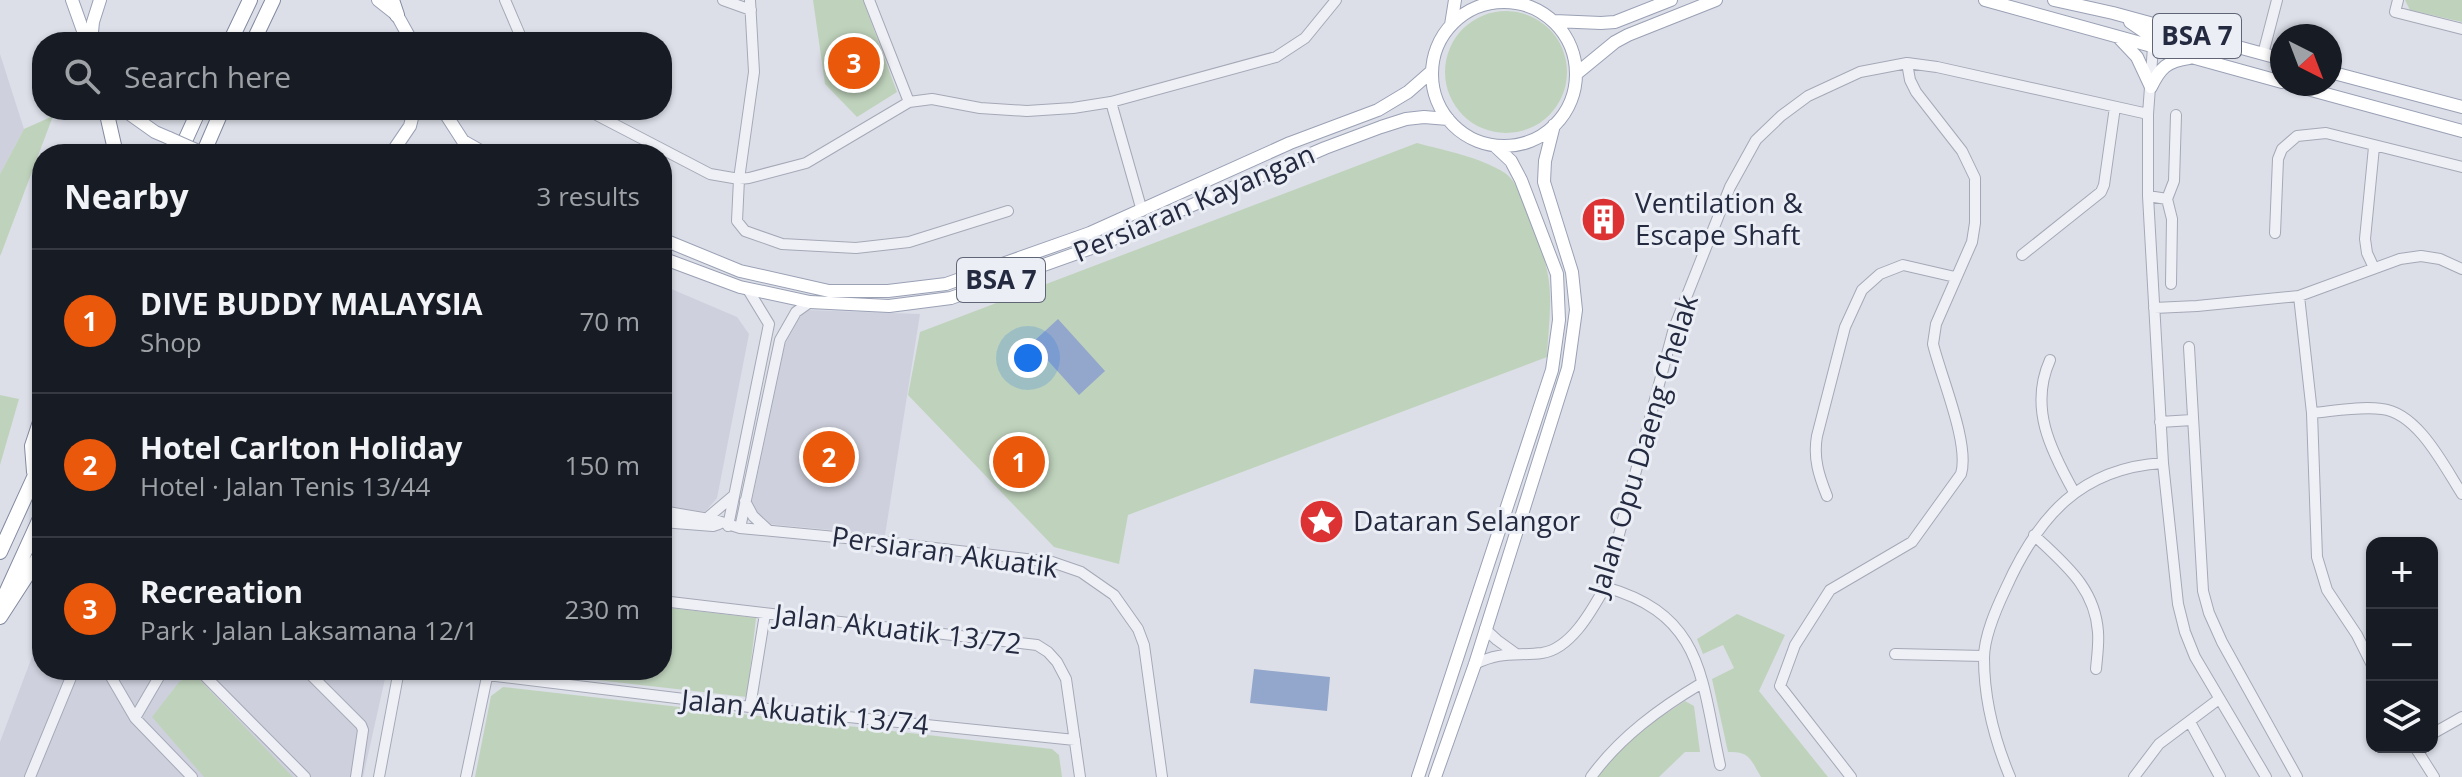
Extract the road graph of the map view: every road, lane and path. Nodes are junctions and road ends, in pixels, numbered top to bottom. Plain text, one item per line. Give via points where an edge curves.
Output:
1 (72, 0) edge
2 (100, 0) edge
3 (250, 0) edge
4 (273, 0) edge
5 (378, 0) edge
6 (505, 0) edge
7 (723, 0) edge
8 (869, 0) edge
9 (1336, 0) edge
10 (1455, 0) edge
11 (1671, 0) edge
12 (1716, 0) edge
13 (1985, 0) edge
14 (2054, 0) edge
15 (2277, 0) edge
16 (1500, 1) edge
17 (750, 5) edge
18 (2396, 6) edge
19 (394, 7) edge
20 (2113, 13) junction
21 (1554, 21) junction
22 (1451, 25) junction
23 (2462, 29) edge
24 (85, 32) edge
25 (91, 32) edge
26 (235, 32) edge
27 (258, 32) edge
28 (407, 32) edge
29 (519, 32) edge
30 (2118, 37) junction
31 (2153, 47) junction
32 (2263, 54) junction
33 (2270, 56) edge
34 (2192, 57) junction
35 (1907, 63) junction
36 (1432, 71) junction
37 (1576, 74) junction
38 (2342, 75) edge
39 (2270, 79) edge
40 (2151, 87) junction
41 (2333, 96) edge
42 (909, 102) junction
43 (1111, 102) junction
44 (2115, 107) junction
45 (2462, 107) edge
46 (2148, 114) junction
47 (2176, 115) dead end
48 (1448, 119) junction
49 (108, 120) edge
50 (138, 120) edge
51 (194, 120) edge
52 (218, 120) edge
53 (412, 120) edge
54 (449, 120) edge
55 (606, 120) edge
56 (1554, 125) junction
57 (2462, 131) edge
58 (114, 144) edge
59 (182, 144) edge
60 (184, 144) edge
61 (208, 144) edge
62 (398, 144) edge
63 (468, 144) edge
64 (652, 144) edge
65 (1495, 146) junction
66 (2374, 147) junction
67 (672, 154) edge
68 (2462, 167) edge
69 (739, 179) junction
70 (2148, 196) junction
71 (2167, 199) junction
72 (1008, 211) dead end
73 (1142, 211) junction
74 (2275, 233) dead end
75 (672, 243) edge
76 (2022, 255) dead end
77 (672, 262) edge
78 (2374, 268) junction
79 (2462, 269) edge
80 (1955, 277) junction
81 (2171, 284) dead end
82 (747, 288) junction
83 (2299, 296) junction
84 (810, 302) junction
85 (2154, 308) junction
86 (2189, 347) dead end
87 (2050, 360) dead end
88 (2312, 413) junction
89 (2192, 420) junction
90 (2160, 422) junction
91 (2163, 463) junction
92 (32, 483) edge
93 (2074, 492) junction
94 (2462, 494) edge
95 (733, 496) junction
96 (1827, 496) dead end
97 (745, 501) junction
98 (672, 513) edge
99 (706, 519) junction
100 (672, 523) edge
101 (724, 525) junction
102 (740, 528) junction
103 (768, 530) junction
104 (2034, 535) junction
105 (32, 536) edge
106 (0, 552) edge
107 (32, 567) edge
108 (1605, 587) junction
109 (672, 602) edge
110 (0, 606) edge
111 (765, 614) junction
112 (0, 617) edge
113 (1485, 629) junction
114 (1515, 653) junction
115 (2366, 653) edge
116 (1895, 654) dead end
117 (1984, 656) junction
118 (1475, 664) junction
119 (2096, 669) dead end
120 (70, 680) edge
121 (113, 680) edge
122 (157, 680) edge
123 (209, 680) edge
124 (316, 680) edge
125 (397, 680) edge
126 (487, 680) edge
127 (542, 680) edge
128 (1702, 683) junction
129 (2219, 699) junction
130 (750, 707) junction
131 (2462, 717) edge
132 (135, 718) junction
133 (2190, 722) junction
134 (2438, 731) edge
135 (1075, 740) junction
136 (2419, 753) edge
137 (1720, 765) dead end
138 (30, 777) edge
139 (192, 777) edge
140 (305, 777) edge
141 (356, 777) edge
142 (379, 777) edge
143 (466, 777) edge
144 (1080, 777) edge
145 (1162, 777) edge
146 (1418, 777) edge
147 (1435, 777) edge
148 (1591, 777) edge
149 (1851, 777) edge
150 (2010, 777) edge
151 (2134, 777) edge
152 (2220, 777) edge
153 (2266, 777) edge
154 (2297, 777) edge
155 (2434, 777) edge

1 - 24 main road
2 - 25 main road
3 - 26 highway
4 - 27 highway
5 - 19 main road
6 - 29 street
7 - 17 street
8 - 42 street
9 - 43 street via 1305,38 1276,57
10 - 22 main road
11 - 21 main road via 1615,22
12 - 37 main road via 1628,35
13 - 30 main road, BSA 7
14 - 20 main road, BSA 7
15 - 32 street
16 - 21 main road via 1538,9
16 - 22 main road via 1474,9
17 - 69 street via 754,72
18 - 23 street
19 - 28 main road
20 - 31 main road via 2145,31
20 - 32 main road, BSA 7
21 - 37 main road via 1574,54
22 - 36 main road
30 - 31 main road, BSA 7
30 - 40 main road via 2137,57
31 - 34 main road, BSA 7
31 - 40 street
32 - 33 main road, BSA 7
34 - 39 main road, BSA 7
34 - 40 main road via 2166,63
35 - 44 street, Jalan Opu Daeng Chelak
35 - 80 street via 1916,92 1962,151 1975,178 1972,242
35 - 108 street, Jalan Opu Daeng Chelak via 1860,72 1808,96 1756,140 1730,187 1674,328
36 - 48 main road via 1433,88
36 - 73 main road, Persiaran Kayangan / BSA 7 via 1378,110 1290,143
37 - 56 main road via 1574,93
38 - 45 main road
40 - 46 street
41 - 57 main road
42 - 43 street via 932,99 1027,111
42 - 69 street via 806,163
43 - 73 street
44 - 46 street, Jalan Opu Daeng Chelak
44 - 76 street via 2101,192
46 - 70 street
47 - 71 street via 2174,181
48 - 65 main road via 1471,138
48 - 84 main road, Persiaran Kayangan / BSA 7 via 1415,118 1381,127 1097,246 951,298 889,306
49 - 58 highway
50 - 59 main road, bridge
51 - 60 highway
52 - 61 highway
53 - 62 main road
54 - 63 main road
55 - 64 street
56 - 65 main road via 1520,144
56 - 113 main road via 1544,182 1572,272 1576,310 1568,368
65 - 146 main road via 1521,180 1557,274 1559,320 1552,370
66 - 68 street
66 - 74 street via 2326,133 2290,141 2278,159
66 - 78 street via 2365,239
67 - 69 street via 710,174
69 - 72 street via 737,221 745,231 806,247 909,242
70 - 71 street
70 - 85 street
71 - 81 street via 2172,219
73 - 75 main road, Persiaran Kayangan / BSA 7 via 946,284 888,291 829,291 740,271
77 - 82 main road, Persiaran Kayangan / BSA 7
78 - 79 street via 2421,256
78 - 83 street
80 - 96 street via 1903,265 1880,274 1862,290 1845,327 1817,436 1818,473
80 - 149 street via 1933,344 1962,446 1961,474 1912,542 1830,590 1795,645 1780,686
82 - 84 main road, Persiaran Kayangan / BSA 7
82 - 95 street via 769,324
83 - 85 street
83 - 88 street
84 - 97 street via 796,312 780,340
85 - 90 street
86 - 89 street
87 - 93 street via 2040,395 2043,415 2048,439
88 - 94 street via 2380,408 2404,416
88 - 115 street via 2317,557 2327,590
89 - 90 street
89 - 154 street via 2203,591 2209,613
90 - 91 street
91 - 93 street via 2108,474
91 - 129 street via 2178,604 2195,657
92 - 106 highway
93 - 104 street
95 - 99 street
95 - 101 street
97 - 102 street
97 - 103 street
98 - 99 street, Persiaran Akuatik
99 - 101 street, Persiaran Akuatik
100 - 101 street, Persiaran Akuatik
101 - 102 street, Persiaran Akuatik
102 - 103 street, Persiaran Akuatik
103 - 145 street, Persiaran Akuatik via 1052,562 1099,582 1129,615 1144,645
104 - 117 street via 1998,605
104 - 119 street via 2085,587 2098,632
105 - 110 highway
107 - 112 highway
108 - 114 street, Jalan Opu Daeng Chelak via 1575,633 1556,648
108 - 128 street via 1651,604 1675,624 1692,650
109 - 111 street, Jalan Akuatik 13/72
111 - 130 street
111 - 135 street, Jalan Akuatik 13/72 via 1037,645 1057,662 1066,679
113 - 114 street
113 - 118 main road
114 - 118 street, Jalan Opu Daeng Chelak
116 - 117 street
117 - 150 street via 1989,704
118 - 147 main road
120 - 138 street
121 - 132 street
122 - 132 street
123 - 140 street
124 - 141 street via 361,725
125 - 142 street
126 - 143 street
127 - 130 street, Jalan Akuatik 13/74
128 - 137 street
128 - 148 street via 1621,741
129 - 133 street
129 - 153 street
130 - 135 street, Jalan Akuatik 13/74
131 - 134 street
132 - 139 street
133 - 151 street via 2159,744
133 - 152 street
135 - 144 street, Jalan Akuatik 13/72
136 - 155 street

